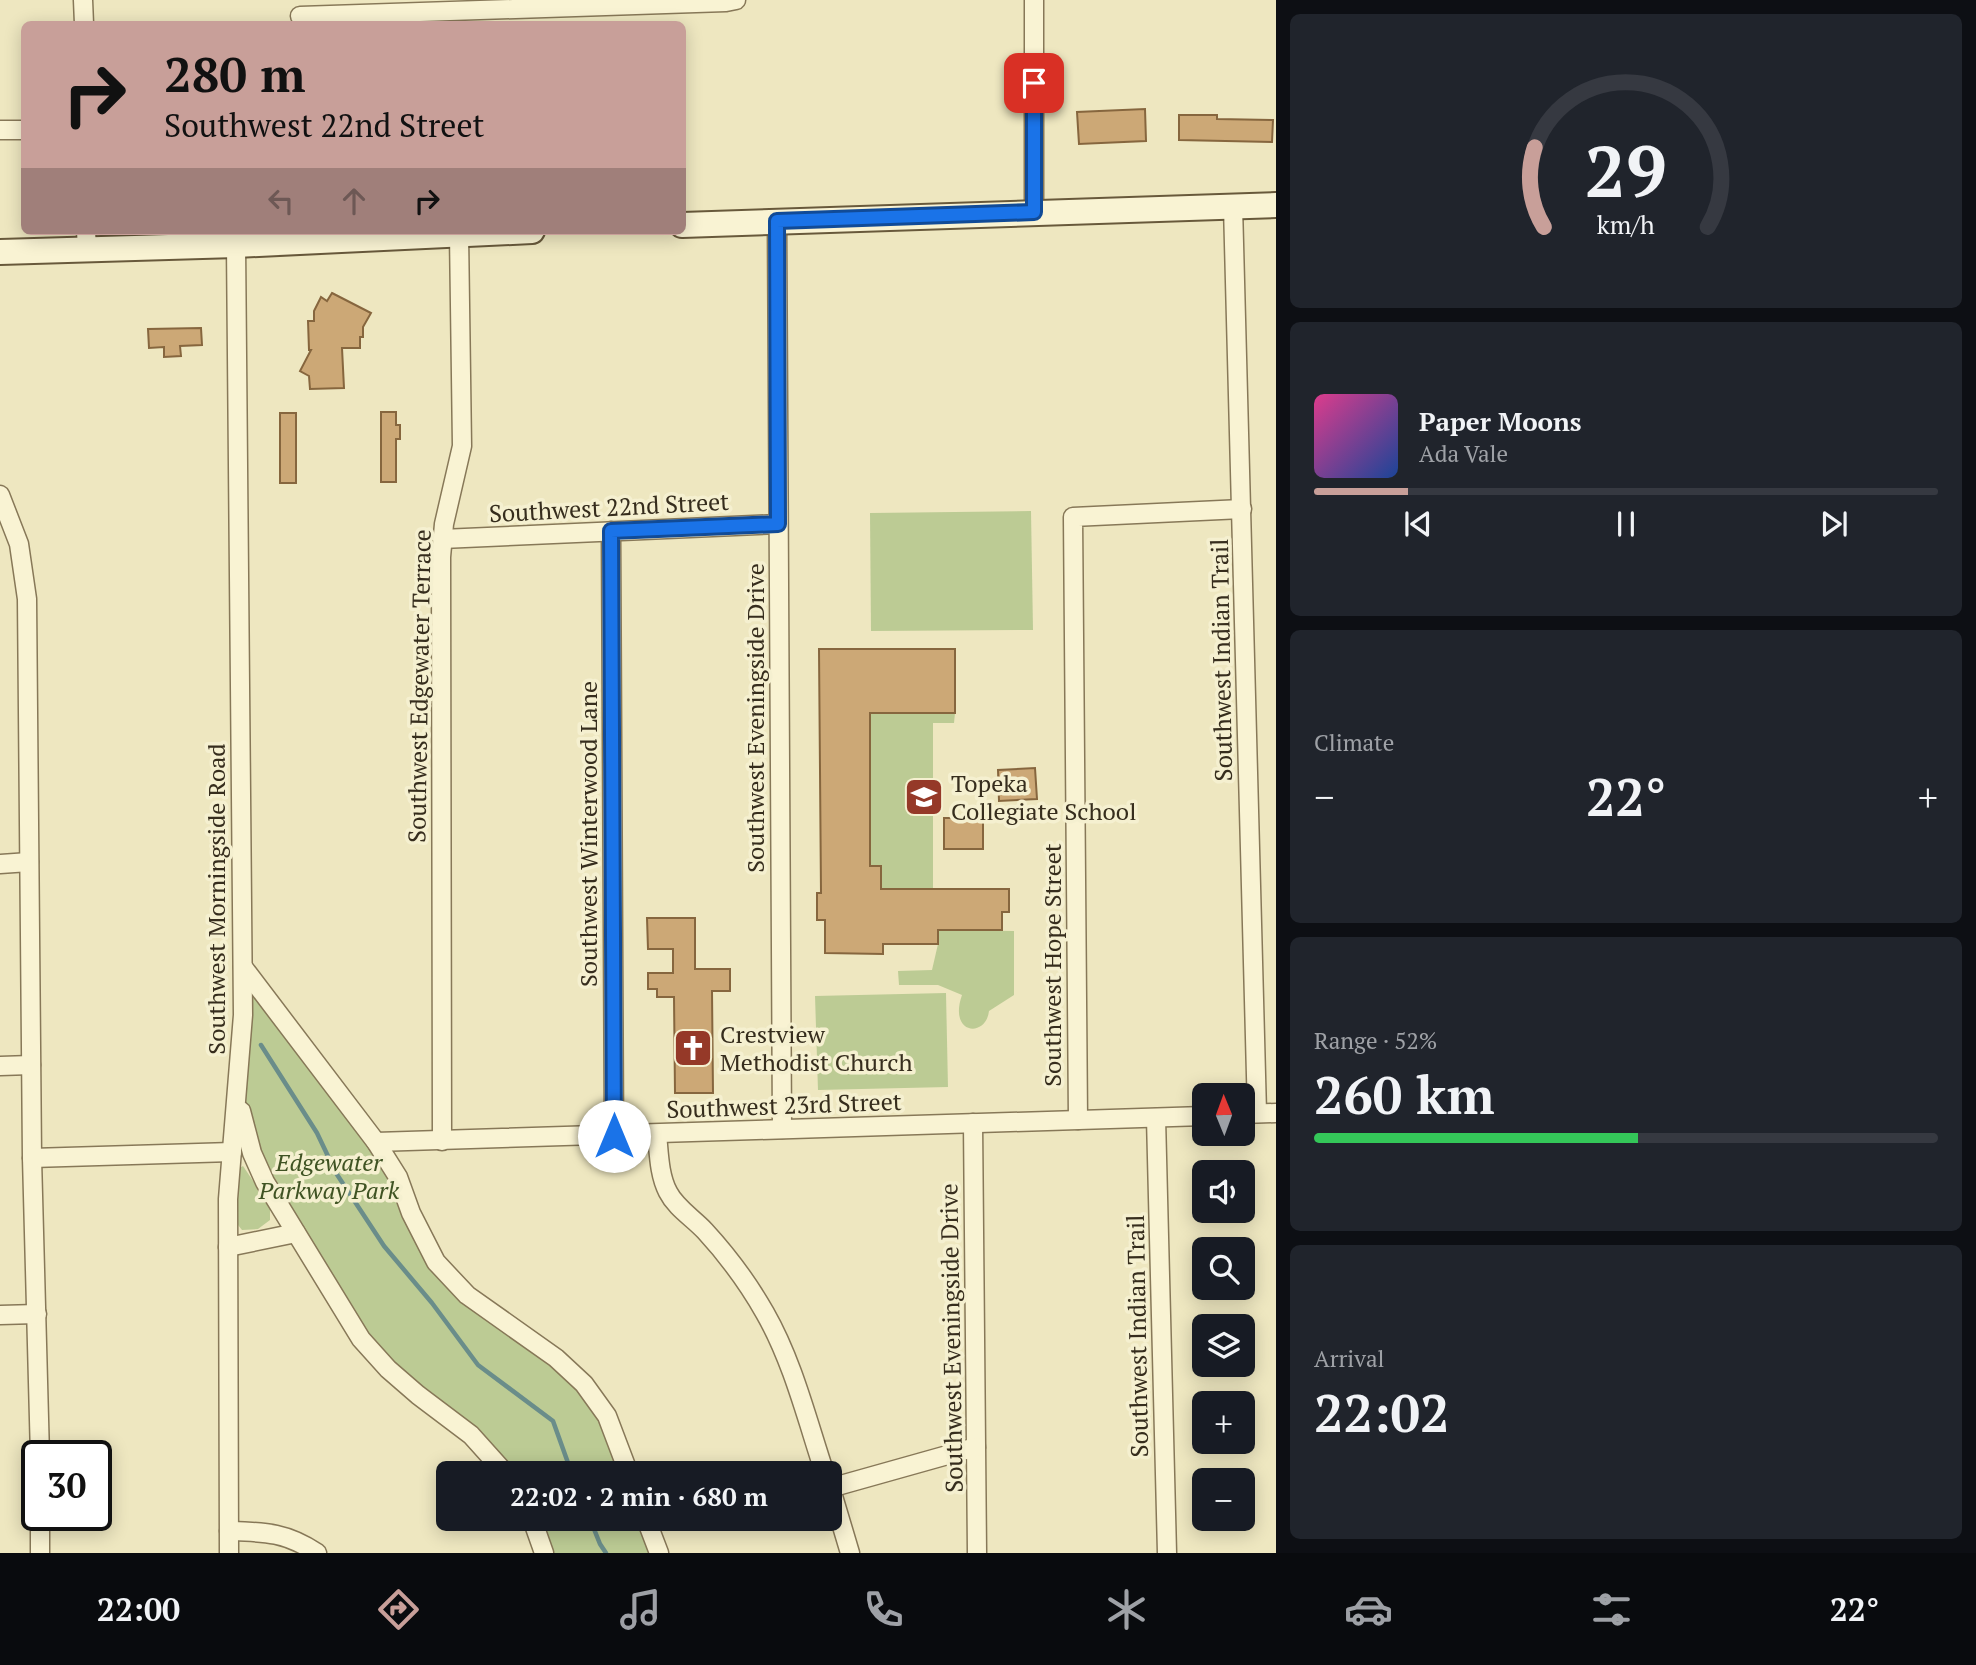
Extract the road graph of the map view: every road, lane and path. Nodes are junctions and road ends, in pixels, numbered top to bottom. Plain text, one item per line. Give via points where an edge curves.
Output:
1 (83, 0) edge
2 (736, 0) edge
3 (1034, 0) edge
4 (300, 13) edge
5 (84, 21) edge
6 (0, 130) edge
7 (21, 130) edge
8 (1233, 205) junction
9 (1276, 205) edge
10 (1034, 212) junction
11 (777, 221) junction
12 (686, 225) edge
13 (378, 235) edge
14 (459, 235) edge
15 (297, 236) edge
16 (86, 240) edge
17 (236, 245) junction
18 (0, 252) edge
19 (0, 495) edge
20 (1242, 509) junction
21 (778, 524) junction
22 (611, 531) junction
23 (442, 539) junction
24 (29, 862) junction
25 (0, 864) edge
26 (243, 967) junction
27 (32, 1065) junction
28 (0, 1066) edge
29 (1250, 1083) edge
30 (237, 1102) junction
31 (1276, 1113) edge
32 (1255, 1114) edge
33 (1192, 1116) edge
34 (1156, 1118) junction
35 (1078, 1120) junction
36 (973, 1123) junction
37 (782, 1129) junction
38 (657, 1134) junction
39 (614, 1136) junction
40 (442, 1140) junction
41 (376, 1142) junction
42 (232, 1152) junction
43 (32, 1158) junction
44 (296, 1233) junction
45 (228, 1247) junction
46 (37, 1314) junction
47 (0, 1315) edge
48 (40, 1440) edge
49 (976, 1447) junction
50 (494, 1461) edge
51 (624, 1461) edge
52 (821, 1461) edge
53 (842, 1484) edge
54 (842, 1527) edge
55 (40, 1531) edge
56 (229, 1531) junction
57 (536, 1531) edge
58 (651, 1531) edge
59 (40, 1553) edge
60 (229, 1553) edge
61 (317, 1553) edge
62 (544, 1553) edge
63 (659, 1553) edge
64 (850, 1553) edge
65 (977, 1553) edge
66 (1167, 1553) edge

1 - 5 street
2 - 4 street
3 - 10 street
6 - 7 street
8 - 9 main road
8 - 10 main road
8 - 20 street, Southwest Indian Trail
10 - 11 main road
11 - 12 main road
11 - 21 street, Southwest Eveningside Drive
13 - 15 main road
14 - 23 street, Southwest Edgewater Terrace via 461,446
15 - 17 main road
16 - 17 main road
16 - 18 main road
17 - 26 street, Southwest Morningside Road
19 - 24 street via 19,544 27,599
20 - 29 street, Southwest Indian Trail
20 - 35 street, Southwest Hope Street via 1073,517
21 - 22 street, Southwest 22nd Street
21 - 37 street, Southwest Eveningside Drive
22 - 23 street, Southwest 22nd Street
22 - 39 street, Southwest Winterwood Lane
23 - 40 street, Southwest Edgewater Terrace
24 - 25 street
24 - 27 street
26 - 30 street, Southwest Morningside Road
26 - 41 street
27 - 28 street
27 - 43 street
30 - 42 street, Southwest Morningside Road
30 - 44 street via 258,1168
31 - 32 street
33 - 34 street, Southwest 23rd Street
34 - 35 street, Southwest 23rd Street
34 - 66 street, Southwest Indian Trail
35 - 36 street, Southwest 23rd Street
36 - 37 street, Southwest 23rd Street
36 - 49 street, Southwest Eveningside Drive
37 - 38 street, Southwest 23rd Street
38 - 39 street, Southwest 23rd Street
38 - 52 street via 667,1191 736,1268 773,1328
39 - 40 street, Southwest 23rd Street
40 - 41 street, Southwest 23rd Street
41 - 51 street via 398,1177 436,1262 467,1295 556,1358 584,1384 607,1416
42 - 43 street
42 - 45 street, Southwest Morningside Road
43 - 46 street
44 - 45 street
44 - 50 street via 361,1339 388,1369 471,1435
45 - 56 street, Southwest Morningside Road
46 - 47 street
46 - 48 street
49 - 53 street
49 - 65 street, Southwest Eveningside Drive
54 - 64 street
55 - 59 street
56 - 60 street, Southwest Morningside Road
56 - 61 street via 271,1532
57 - 62 street
58 - 63 street

